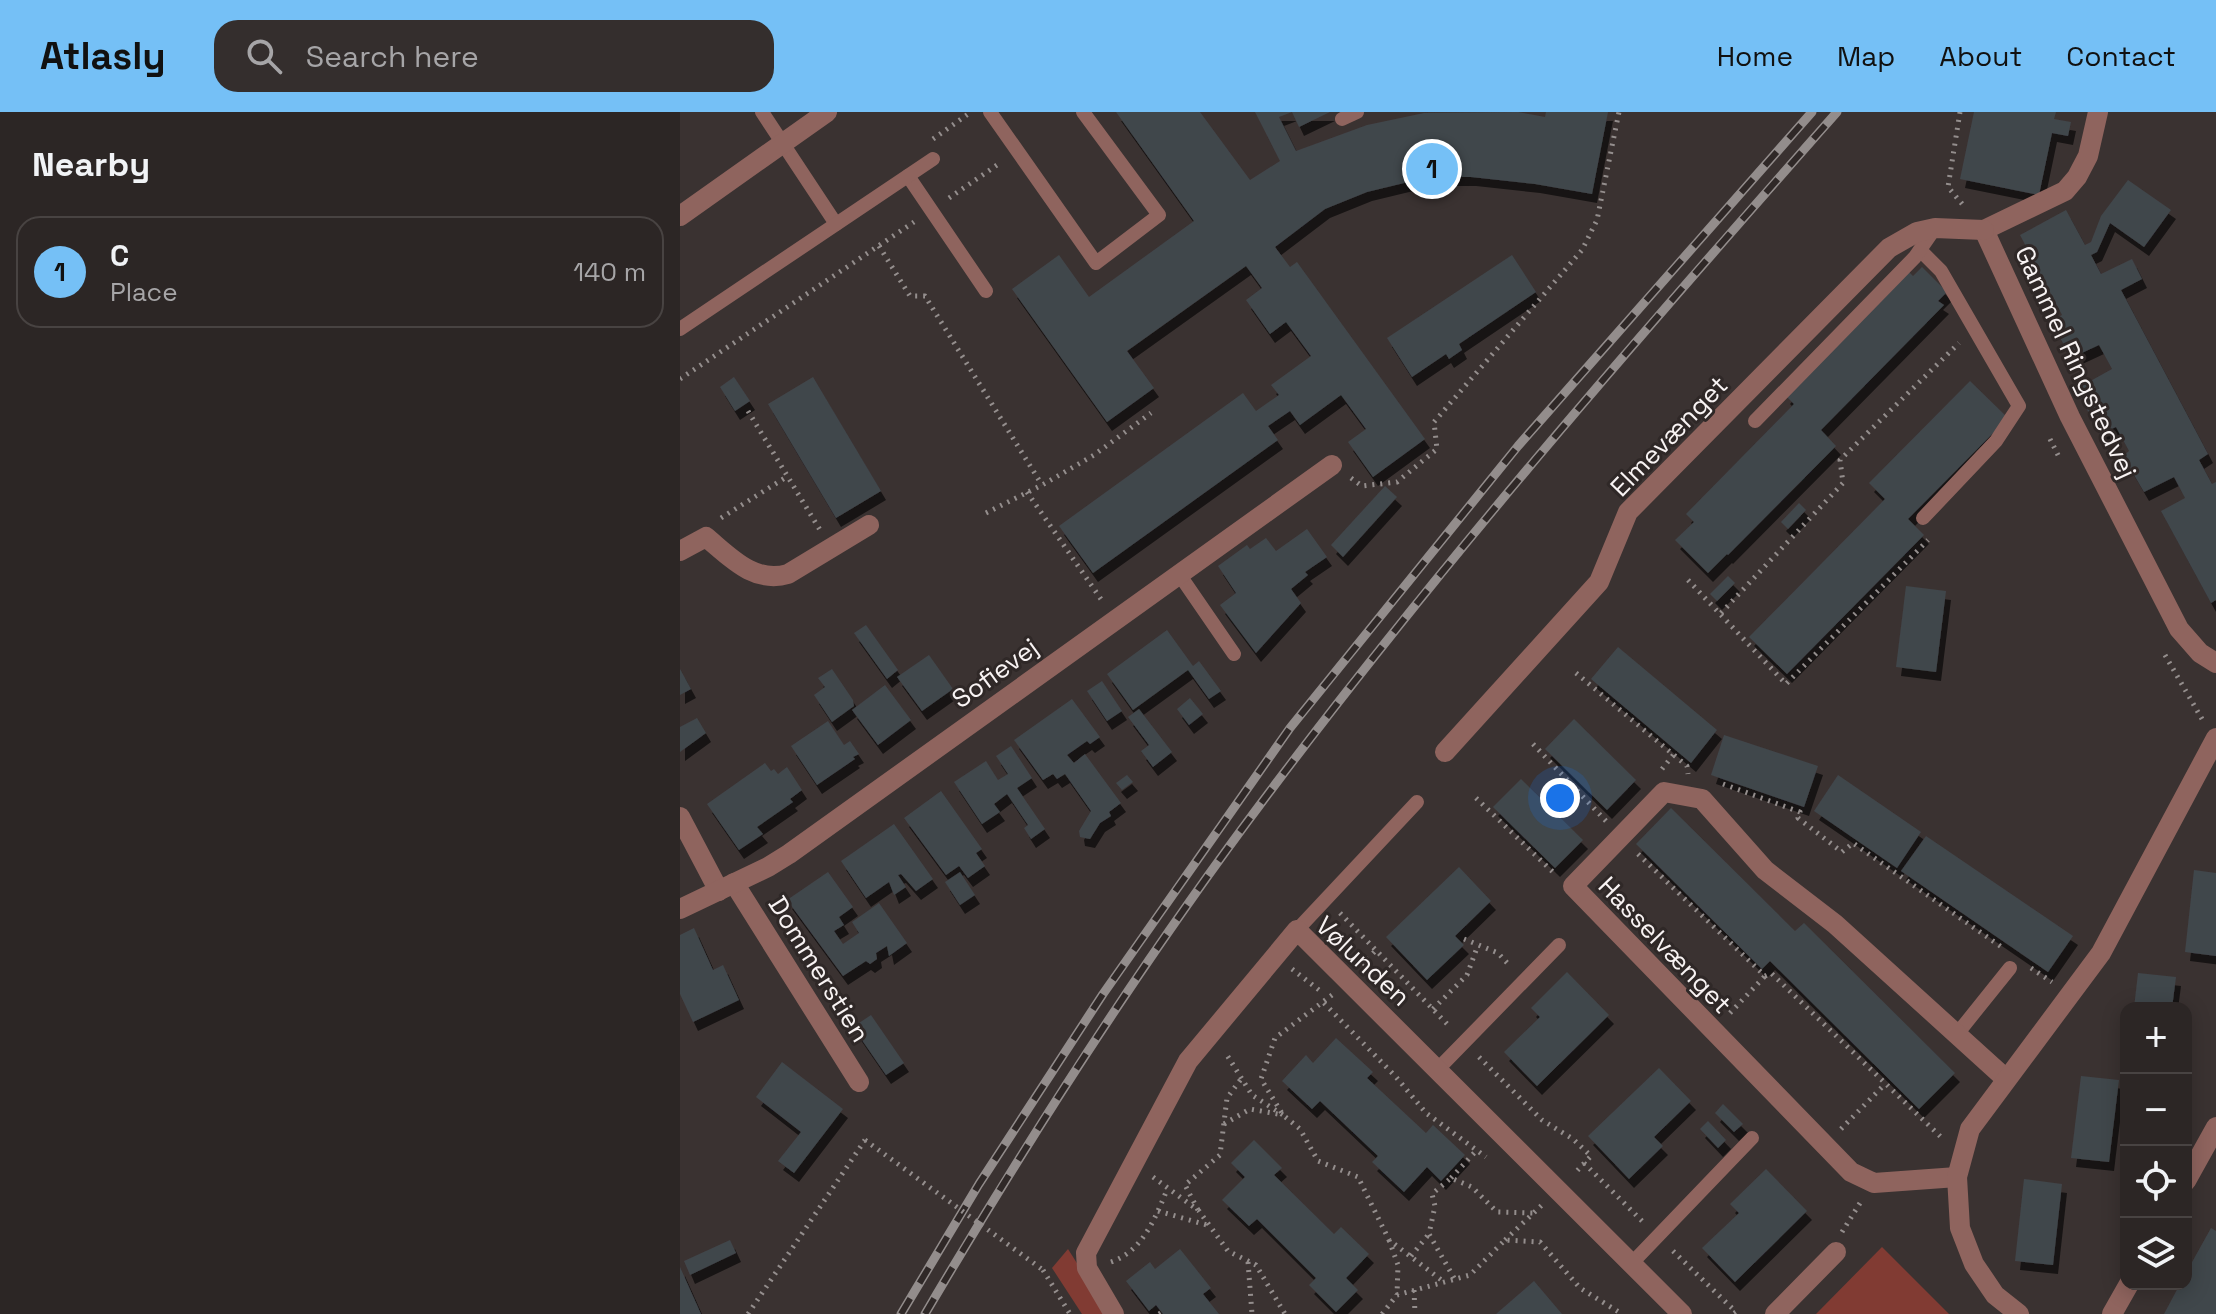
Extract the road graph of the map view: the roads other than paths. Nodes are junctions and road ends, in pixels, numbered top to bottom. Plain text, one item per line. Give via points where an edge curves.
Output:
1 (762, 112) edge
2 (827, 112) edge
3 (990, 112) edge
4 (1083, 112) edge
5 (1357, 112) edge
6 (2098, 112) edge
7 (1342, 119) dead end
8 (783, 143) junction
9 (933, 159) road end
10 (908, 176) junction
11 (680, 216) edge
12 (836, 224) junction
13 (1935, 228) junction
14 (1984, 230) junction
15 (1920, 250) junction
16 (986, 291) dead end
17 (680, 329) edge
18 (1755, 421) dead end
19 (1332, 465) road end
20 (1923, 518) road end
21 (869, 525) dead end
22 (680, 551) edge
23 (1179, 574) junction
24 (1234, 654) dead end
25 (2216, 663) edge
26 (2216, 738) edge
27 (1445, 752) dead end
28 (1417, 802) dead end
29 (680, 817) edge
30 (727, 887) junction
31 (680, 909) edge
32 (1297, 930) junction
33 (1559, 945) dead end
34 (2010, 968) dead end
35 (1957, 1034) junction
36 (1438, 1069) junction
37 (2006, 1079) junction
38 (859, 1082) dead end
39 (2216, 1127) edge
40 (1752, 1138) dead end
41 (2192, 1170) edge
42 (1957, 1177) junction
43 (1836, 1252) road end
44 (1632, 1263) junction
45 (2126, 1290) edge
46 (1114, 1314) edge
47 (1682, 1314) edge
48 (1775, 1314) edge
49 (2019, 1314) edge
50 (2112, 1314) edge

1 - 8 lane
2 - 8 street
3 - 4 lane via 1096,263 1159,215
5 - 7 lane
6 - 14 street, Gammel Ringstedvej via 2088,156 2065,191
8 - 11 street
8 - 12 lane
9 - 10 lane
10 - 12 lane
10 - 16 lane
12 - 17 lane
13 - 14 street, Elmevænget
13 - 15 lane
13 - 27 street, Elmevænget via 1889,248 1628,512 1599,582
14 - 25 street, Gammel Ringstedvej via 2070,417 2179,629
15 - 18 lane
15 - 20 lane via 1941,271 2019,406 1996,441
19 - 23 street, Sofievej
21 - 22 street via 777,577 740,565 706,537
23 - 24 lane
23 - 30 street, Sofievej via 789,854
26 - 37 street via 2101,953
28 - 32 lane
29 - 30 street, Dommerstien
30 - 31 street, Sofievej
30 - 38 street, Dommerstien
32 - 36 street, Vølunden
32 - 46 street, Vølunden via 1188,1061 1086,1253 1087,1268
33 - 36 lane
34 - 35 lane
35 - 37 street, Hasselvænget
35 - 42 street, Hasselvænget via 1835,924 1765,870 1702,799 1664,792 1615,831 1573,886 1851,1172 1874,1183
36 - 44 street, Vølunden
37 - 42 street via 1970,1129
39 - 41 street
40 - 44 lane
42 - 49 street via 1960,1228 1974,1264 1995,1295
43 - 48 street
44 - 47 street, Vølunden
45 - 50 street

